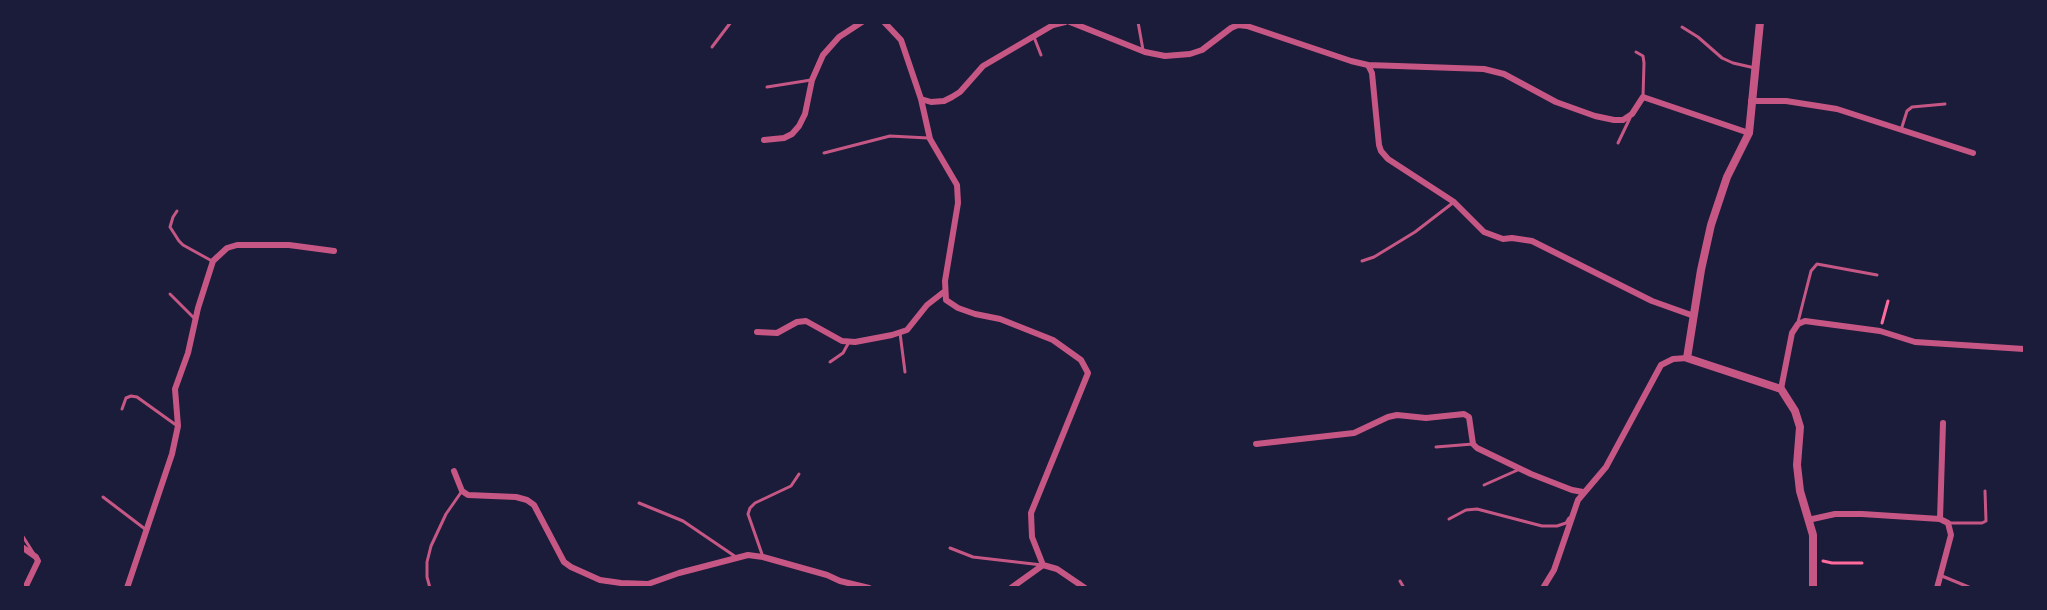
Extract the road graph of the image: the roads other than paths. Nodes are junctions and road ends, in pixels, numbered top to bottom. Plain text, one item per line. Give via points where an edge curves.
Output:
1 (731, 22) edge
2 (862, 22) edge
3 (884, 22) edge
4 (1065, 22) edge
5 (1071, 22) edge
6 (1138, 22) edge
7 (1760, 22) edge
8 (1091, 26) edge
9 (1682, 27) dead end
10 (1034, 36) junction
11 (712, 47) dead end
12 (1143, 51) junction
13 (1636, 52) dead end
14 (1041, 55) dead end
15 (1368, 65) junction
16 (1757, 68) junction
17 (812, 80) junction
18 (767, 87) dead end
19 (1643, 97) junction
20 (921, 99) junction
21 (1751, 101) junction
22 (1945, 104) dead end
23 (1632, 114) junction
24 (1901, 129) junction
25 (1749, 133) junction
26 (930, 139) junction
27 (764, 140) dead end
28 (1618, 143) dead end
29 (824, 153) dead end
30 (1973, 153) dead end
31 (1454, 202) junction
32 (177, 212) dead end
33 (334, 251) dead end
34 (213, 261) junction
35 (1362, 261) dead end
36 (1877, 275) dead end
37 (945, 291) junction
38 (170, 294) dead end
39 (1694, 316) junction
40 (196, 320) junction
41 (1798, 324) junction
42 (757, 332) dead end
43 (900, 333) junction
44 (849, 342) junction
45 (2025, 349) edge
46 (1687, 358) junction
47 (830, 362) dead end
48 (905, 372) dead end
49 (1781, 389) junction
50 (122, 409) dead end
51 (1943, 423) dead end
52 (178, 426) junction
53 (1256, 444) dead end
54 (1473, 444) junction
55 (1436, 447) dead end
56 (1521, 469) junction
57 (454, 471) dead end
58 (799, 474) dead end
59 (1484, 485) dead end
60 (462, 491) junction
61 (1985, 491) dead end
62 (1583, 492) junction
63 (103, 497) dead end
64 (639, 502) dead end
65 (1574, 512) junction
66 (1449, 519) dead end
67 (1940, 519) junction
68 (1808, 520) junction
69 (1948, 523) junction
70 (147, 530) junction
71 (22, 535) edge
72 (22, 547) edge
73 (950, 548) dead end
74 (36, 557) junction
75 (762, 557) junction
76 (738, 558) junction
77 (1043, 565) junction
78 (1940, 575) junction
79 (1400, 581) dead end
80 (25, 588) edge
81 (127, 588) edge
82 (430, 588) edge
83 (869, 588) edge
84 (1011, 588) edge
85 (1085, 588) edge
86 (1404, 588) edge
87 (1543, 588) edge
88 (1813, 588) edge
89 (1937, 588) edge
90 (1971, 588) edge

1 - 11 lane
2 - 17 street via 830,44
3 - 20 street via 901,40
4 - 10 street
5 - 8 street
6 - 12 lane
7 - 16 street
8 - 12 street
9 - 16 lane via 1722,58
10 - 14 lane
10 - 20 street via 983,66 952,97 931,102
12 - 15 street via 1165,56 1190,54 1238,25
13 - 19 lane via 1643,56
15 - 23 street via 1484,69 1504,74 1556,102 1595,116 1623,120
15 - 31 street via 1381,151
16 - 21 street
17 - 18 lane
17 - 27 street via 799,126 784,138
19 - 23 street
19 - 25 street
20 - 26 street
21 - 24 street via 1786,101 1837,109
21 - 25 street
22 - 24 lane via 1912,107 1906,111
23 - 28 lane
24 - 30 street
25 - 39 street via 1727,177 1711,225
26 - 29 lane via 890,136
26 - 37 street via 958,193
31 - 35 lane via 1415,232
31 - 39 street via 1494,237 1532,241 1652,301
32 - 34 lane via 170,227 179,241
33 - 34 street via 289,245 237,246 227,248
34 - 40 street
36 - 41 lane via 1817,264 1811,271
37 - 43 street
37 - 77 street via 951,305 1053,340 1080,360 1088,373 1031,513 1032,537
38 - 40 lane
39 - 46 street
40 - 52 street via 175,389
41 - 45 street via 1805,321 1880,331 1915,342
41 - 49 street via 1792,333
42 - 44 street via 777,333 806,321
43 - 44 street
43 - 48 lane
44 - 47 lane
46 - 49 street
46 - 62 street via 1661,365 1606,467
49 - 68 street via 1799,419 1797,465
50 - 52 lane via 126,398 138,397
51 - 67 street
52 - 70 street
53 - 54 street via 1354,433 1397,415 1426,418 1464,414 1469,417
54 - 55 lane
54 - 56 street
56 - 59 lane
56 - 62 street
57 - 60 street
58 - 75 lane via 791,486 750,508 748,514
60 - 76 street via 468,495 516,497 534,505 564,562 600,580 648,584
60 - 82 lane via 431,546 427,562
61 - 69 lane via 1986,521
62 - 65 street
63 - 70 lane
64 - 76 lane via 683,521
65 - 66 lane via 1566,523 1557,526 1542,526 1477,509
65 - 87 street via 1554,570
67 - 68 street via 1835,514
67 - 69 street
68 - 88 street via 1813,535
69 - 78 street via 1951,535
70 - 81 street
71 - 74 lane
72 - 74 street
73 - 77 lane via 973,557
74 - 80 street via 37,564
75 - 76 street
75 - 83 street
77 - 84 street
77 - 85 street via 1057,569
78 - 89 street
78 - 90 lane
79 - 86 lane

